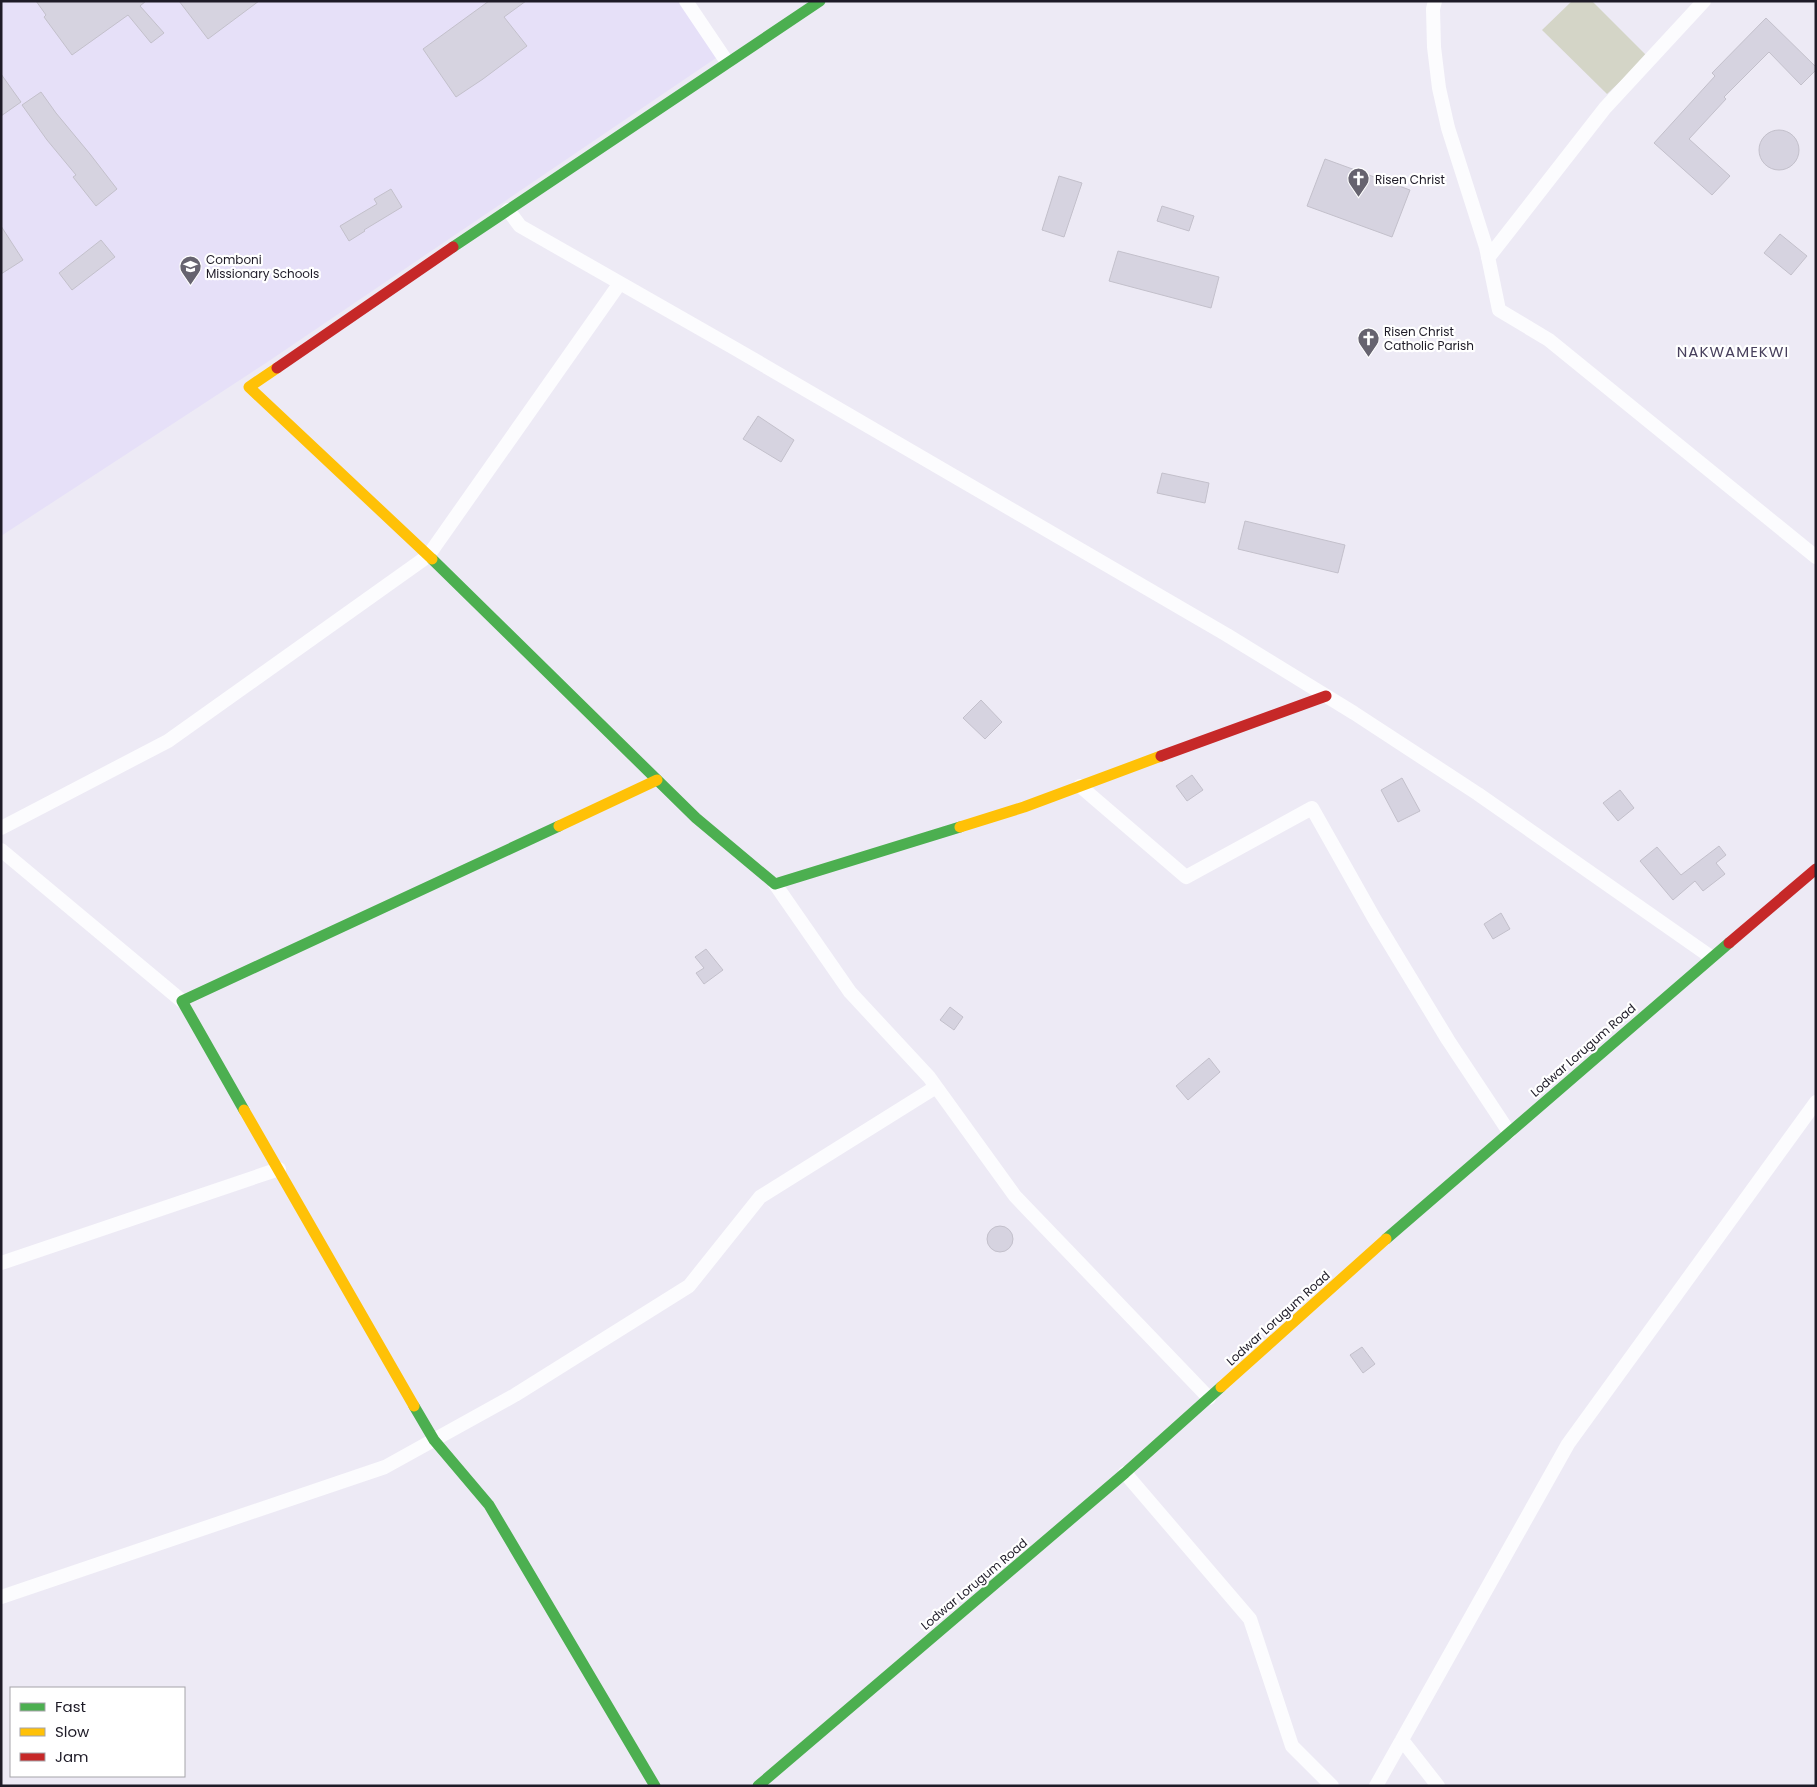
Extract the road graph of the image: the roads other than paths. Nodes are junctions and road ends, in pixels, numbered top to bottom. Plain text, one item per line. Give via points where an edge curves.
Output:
1 (686, 1) edge
2 (820, 1) edge
3 (1435, 1) edge
4 (1704, 1) edge
5 (727, 62) junction
6 (508, 210) junction
7 (1488, 258) junction
8 (620, 283) junction
9 (428, 556) junction
10 (1816, 557) edge
11 (1326, 696) junction
12 (658, 780) junction
13 (1080, 786) junction
14 (1, 828) edge
15 (1, 850) edge
16 (1816, 869) edge
17 (775, 884) junction
18 (1711, 957) junction
19 (182, 1000) junction
20 (936, 1087) junction
21 (1816, 1102) edge
22 (1510, 1132) junction
23 (279, 1169) junction
24 (1, 1263) edge
25 (1209, 1398) junction
26 (434, 1440) junction
27 (1125, 1473) junction
28 (1, 1597) edge
29 (1402, 1740) junction
30 (655, 1786) edge
31 (758, 1786) edge
32 (1332, 1786) edge
33 (1376, 1786) edge
34 (1438, 1786) edge

1 - 5 street
2 - 5 street
3 - 7 street via 1434,47 1439,88
4 - 7 street via 1605,108
5 - 6 street
6 - 8 street via 520,226
6 - 9 street via 249,388
7 - 10 street via 1499,310 1549,340
8 - 9 street
8 - 11 street
9 - 12 street
9 - 14 street via 168,741
11 - 13 street
11 - 18 street via 1478,794
12 - 17 street via 696,818
12 - 19 street
13 - 17 street via 1024,807
13 - 22 street via 1186,877 1312,808 1448,1040
15 - 19 street
16 - 18 street, Lodwar Lorugum Road
17 - 20 street via 850,992
18 - 22 street, Lodwar Lorugum Road
19 - 23 street
20 - 25 street via 1015,1196
20 - 26 street via 760,1198 689,1286 515,1395
21 - 29 street via 1568,1444
22 - 25 street, Lodwar Lorugum Road
23 - 24 street
23 - 26 street
25 - 27 street, Lodwar Lorugum Road
26 - 28 street via 385,1467
26 - 30 street via 489,1505
27 - 31 street, Lodwar Lorugum Road
27 - 32 street via 1250,1620 1292,1746
29 - 33 street
29 - 34 street

